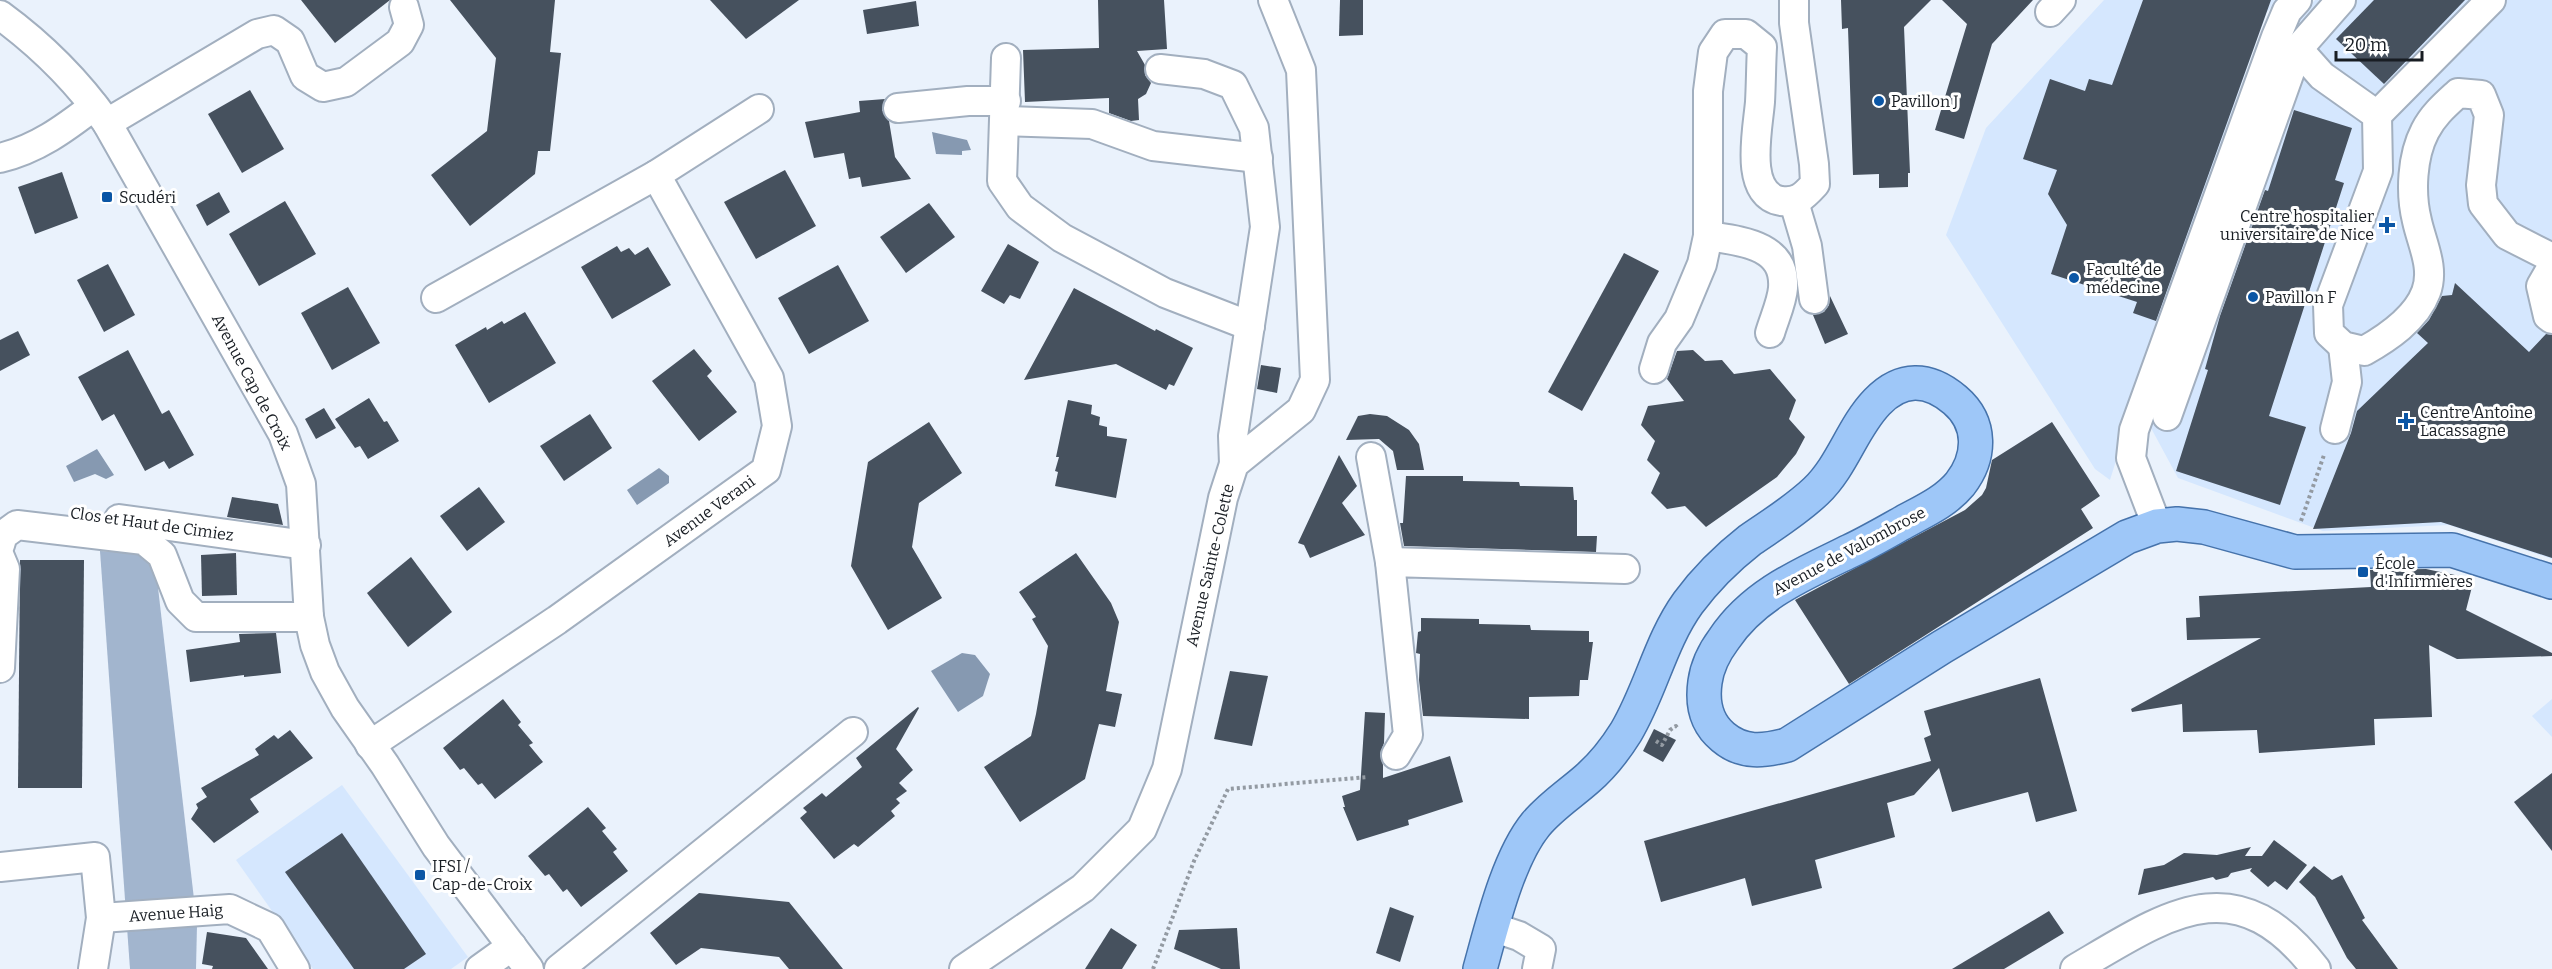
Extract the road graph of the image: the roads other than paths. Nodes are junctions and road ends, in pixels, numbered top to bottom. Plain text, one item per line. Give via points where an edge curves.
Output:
1 (1273, 0) edge
2 (1794, 0) edge
3 (2297, 0) edge
4 (2341, 0) edge
5 (2491, 0) edge
6 (404, 7) dead end
7 (0, 15) edge
8 (2298, 49) junction
9 (1006, 58) dead end
10 (1160, 69) dead end
11 (898, 108) dead end
12 (759, 109) dead end
13 (1005, 111) junction
14 (2377, 114) junction
15 (100, 115) junction
16 (0, 158) edge
17 (1258, 158) junction
18 (656, 175) junction
19 (1794, 202) junction
20 (1708, 236) junction
21 (2552, 258) edge
22 (2552, 267) edge
23 (436, 298) dead end
24 (1814, 299) dead end
25 (2552, 319) edge
26 (1250, 326) junction
27 (1770, 333) dead end
28 (2343, 346) junction
29 (1653, 369) dead end
30 (2167, 416) dead end
31 (2335, 429) road end
32 (1371, 457) dead end
33 (1234, 464) junction
34 (0, 515) edge
35 (2157, 526) junction
36 (0, 545) edge
37 (306, 545) junction
38 (0, 557) edge
39 (1390, 562) junction
40 (1625, 569) dead end
41 (2552, 582) edge
42 (309, 617) junction
43 (0, 668) edge
44 (853, 732) dead end
45 (370, 745) junction
46 (1396, 755) dead end
47 (0, 867) edge
48 (101, 918) junction
49 (1492, 927) junction
50 (512, 946) junction
51 (93, 969) edge
52 (295, 969) edge
53 (480, 969) edge
54 (529, 969) edge
55 (559, 969) edge
56 (964, 969) edge
57 (1480, 969) edge
58 (1537, 969) edge
59 (2075, 969) edge
60 (2316, 969) edge

1 - 33 street, Avenue Sainte-Colette via 1301,70 1315,380 1301,410
2 - 19 street via 1815,184
3 - 35 street via 2287,11 2276,37 2134,430 2131,458
4 - 8 street
5 - 14 street
6 - 15 street via 408,25 400,42 346,82 323,87 305,76 290,41 274,30 257,34
7 - 15 street, Avenue Cap de Croix via 53,60
8 - 14 street via 2322,76
8 - 30 street
9 - 13 street
10 - 17 street via 1204,74 1233,85 1254,128
11 - 13 street via 968,101
12 - 18 street
13 - 17 street via 1092,124 1153,146
13 - 26 street via 1002,181 1020,207 1062,237 1165,293
14 - 28 street via 2378,171 2328,305 2329,333
15 - 16 street via 21,153
15 - 37 street, Avenue Cap de Croix via 284,434 301,484
17 - 26 street via 1265,227
18 - 23 street
18 - 45 street, Avenue Verani via 769,378 777,426 766,470 557,620
19 - 20 street via 1774,200 1760,185 1754,158 1762,47 1746,34 1725,34 1713,52 1708,91
19 - 24 street via 1807,246
20 - 27 street via 1762,247 1778,263 1783,287
20 - 29 street via 1702,264
21 - 28 street via 2507,235 2483,204 2481,185 2489,114 2481,95 2458,93 2440,109 2425,131 2413,170 2416,218 2430,265 2426,292 2409,318 2381,341 2364,351
22 - 25 street via 2541,286
26 - 33 street via 1233,436
28 - 31 street via 2346,382
32 - 39 street
33 - 56 street, Avenue Sainte-Colette via 1223,498 1167,769 1142,829 1083,888
34 - 37 street, Clos et Haut de Cimiez via 21,506
35 - 41 main road, Avenue de Valombrose via 2204,527 2295,552 2452,550
35 - 49 main road, Avenue de Valombrose via 2127,537 1787,745 1763,751 1743,749 1722,737 1708,720 1702,699 1706,675 1717,649 1736,621 1761,599 1807,571 1943,501 1972,468 1978,442 1957,401 1932,384 1909,383 1886,393 1869,410 1836,469 1817,490 1787,517 1725,561 1689,603 1668,636 1626,731 1590,777 1549,810 1526,838
36 - 42 street via 3,535 17,525 144,540 162,555 180,601 196,617
37 - 42 street, Avenue Cap de Croix
38 - 43 street via 5,569
39 - 40 street
39 - 46 street via 1408,735
42 - 45 street, Avenue Cap de Croix via 325,672
44 - 55 street
45 - 50 street, Avenue Cap de Croix via 436,846
47 - 48 street via 95,857
48 - 51 street
48 - 52 street, Avenue Haig via 230,909 270,928
49 - 57 main road, Avenue de Valombrose
49 - 58 street via 1541,949
50 - 53 street
50 - 54 street, Avenue Cap de Croix
59 - 60 street via 2171,915 2203,907 2230,907 2282,930

